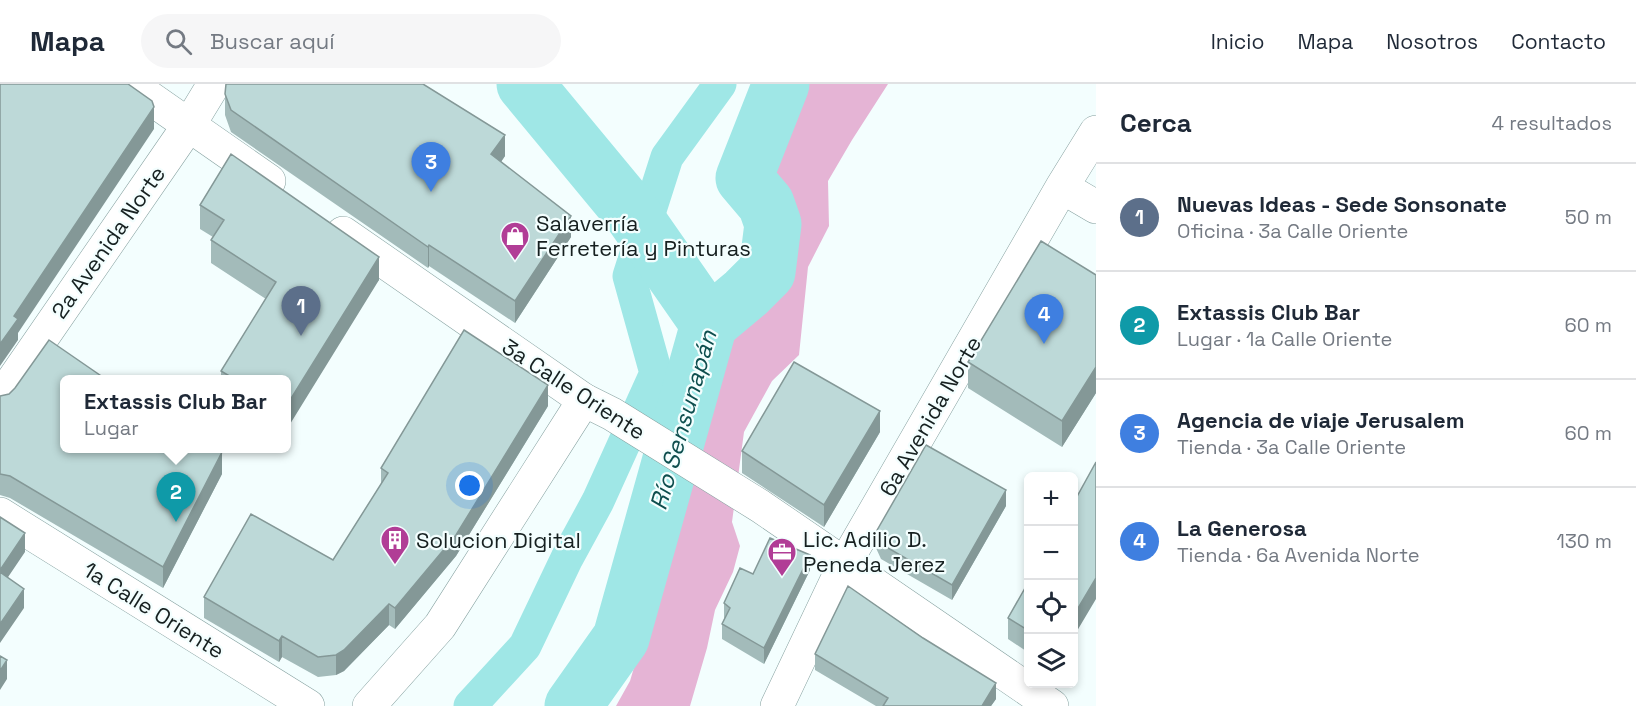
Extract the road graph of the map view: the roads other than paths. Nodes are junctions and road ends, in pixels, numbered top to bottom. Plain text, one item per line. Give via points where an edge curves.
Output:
1 (130, 84) edge
2 (214, 84) edge
3 (189, 125) junction
4 (1096, 132) edge
5 (1062, 187) junction
6 (295, 199) edge
7 (1096, 207) edge
8 (324, 219) edge
9 (0, 399) edge
10 (598, 407) junction
11 (0, 514) edge
12 (844, 565) junction
13 (308, 706) edge
14 (369, 706) edge
15 (777, 706) edge
16 (1052, 706) edge

1 - 3 street
2 - 3 street, 2a Avenida Norte
3 - 6 street
3 - 9 street, 2a Avenida Norte
4 - 5 street, 6a Avenida Norte
5 - 7 street
5 - 12 street, 6a Avenida Norte
8 - 10 street, 3a Calle Oriente
10 - 12 street, 3a Calle Oriente via 760,506
10 - 14 street via 440,626
11 - 13 street, 1a Calle Oriente
12 - 15 street, 6a Avenida Norte
12 - 16 street, 3a Calle Oriente

